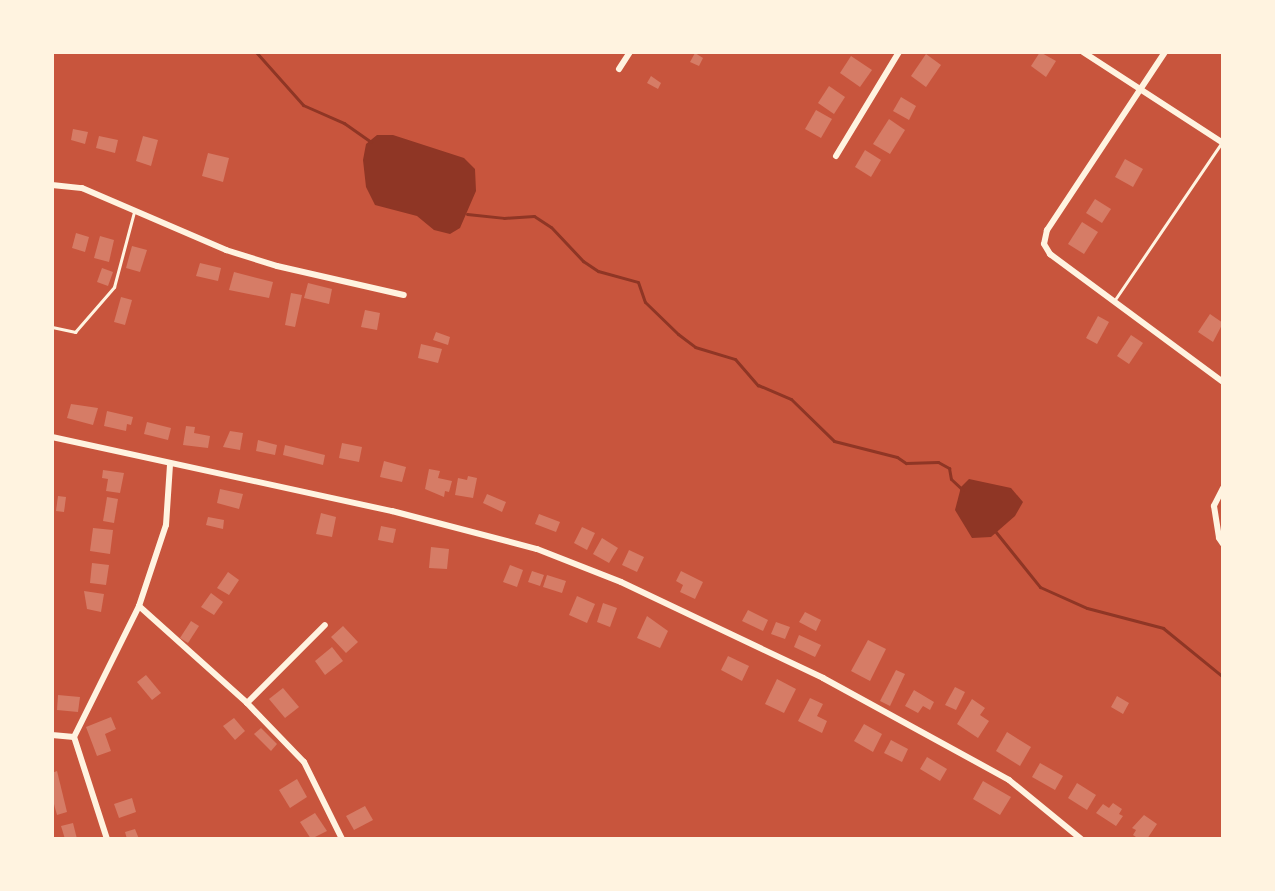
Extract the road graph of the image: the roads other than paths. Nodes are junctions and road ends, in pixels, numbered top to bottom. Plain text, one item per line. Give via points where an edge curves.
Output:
1 (630, 52) edge
2 (899, 52) edge
3 (1083, 52) edge
4 (1165, 52) edge
5 (619, 69) dead end
6 (1139, 91) junction
7 (1222, 143) edge
8 (836, 156) dead end
9 (52, 185) edge
10 (135, 209) junction
11 (404, 295) dead end
12 (1114, 301) junction
13 (52, 327) edge
14 (1223, 382) edge
15 (52, 437) edge
16 (170, 465) junction
17 (1223, 488) edge
18 (1223, 544) edge
19 (139, 606) junction
20 (325, 625) dead end
21 (247, 703) junction
22 (52, 735) edge
23 (74, 737) junction
24 (107, 839) edge
25 (342, 839) edge
26 (1081, 839) edge

1 - 5 street
2 - 8 street
3 - 6 street
4 - 6 street
6 - 7 street
6 - 12 street via 1047,230 1044,244
7 - 12 lane
9 - 10 street via 82,188
10 - 11 street via 226,250
10 - 13 lane via 114,287 75,332
12 - 14 street
15 - 16 street
16 - 19 street via 166,525
16 - 26 street via 392,511 537,549 621,582 823,678 1009,780
17 - 18 street via 1214,506
19 - 21 street
19 - 23 street
20 - 21 street
21 - 25 street via 304,762
22 - 23 street
23 - 24 street

